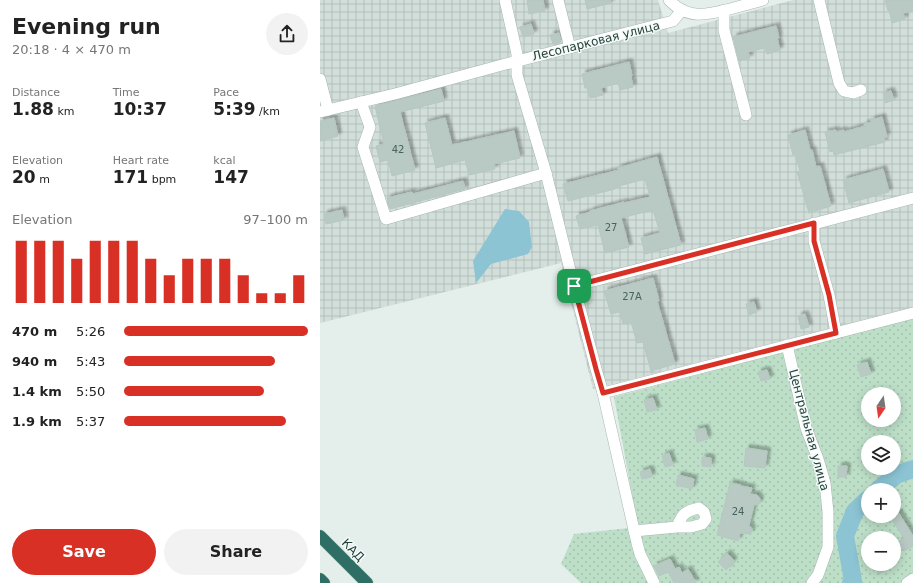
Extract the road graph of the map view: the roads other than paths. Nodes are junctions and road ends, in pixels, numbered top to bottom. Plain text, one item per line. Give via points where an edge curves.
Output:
1 (505, 0) edge
2 (558, 0) edge
3 (669, 0) edge
4 (763, 0) edge
5 (819, 0) edge
6 (682, 10) junction
7 (724, 10) junction
8 (570, 48) junction
9 (517, 62) junction
10 (320, 79) edge
11 (861, 90) dead end
12 (361, 102) junction
13 (324, 111) edge
14 (746, 115) dead end
15 (546, 173) junction
16 (913, 198) edge
17 (814, 223) junction
18 (574, 286) junction
19 (913, 312) edge
20 (836, 333) junction
21 (787, 345) junction
22 (603, 393) junction
23 (677, 527) dead end
24 (634, 531) junction
25 (320, 536) edge
26 (320, 579) edge
27 (913, 579) edge
28 (324, 583) edge
29 (367, 583) edge
30 (654, 583) edge
31 (812, 583) edge
32 (907, 583) edge

1 - 9 street
2 - 8 street
3 - 6 street
4 - 7 street
5 - 11 street via 839,83 844,91 853,93
6 - 7 street via 709,14
6 - 8 street, Лесопарковая улица via 673,21
7 - 14 street via 724,30
8 - 9 street, Лесопарковая улица
9 - 12 street, Лесопарковая улица
9 - 15 street via 517,75
10 - 13 street
12 - 13 street, Лесопарковая улица
12 - 15 street via 370,127 363,147 386,219
15 - 18 street
16 - 17 street
17 - 18 street
17 - 20 street via 814,241 829,295
18 - 22 street
19 - 20 street
20 - 21 street
21 - 22 street
21 - 31 street, Центральная улица via 806,428 825,483 828,547 818,575
22 - 24 street
23 - 24 street
24 - 30 street via 640,554
25 - 29 highway, КАД
26 - 28 highway
27 - 32 street

